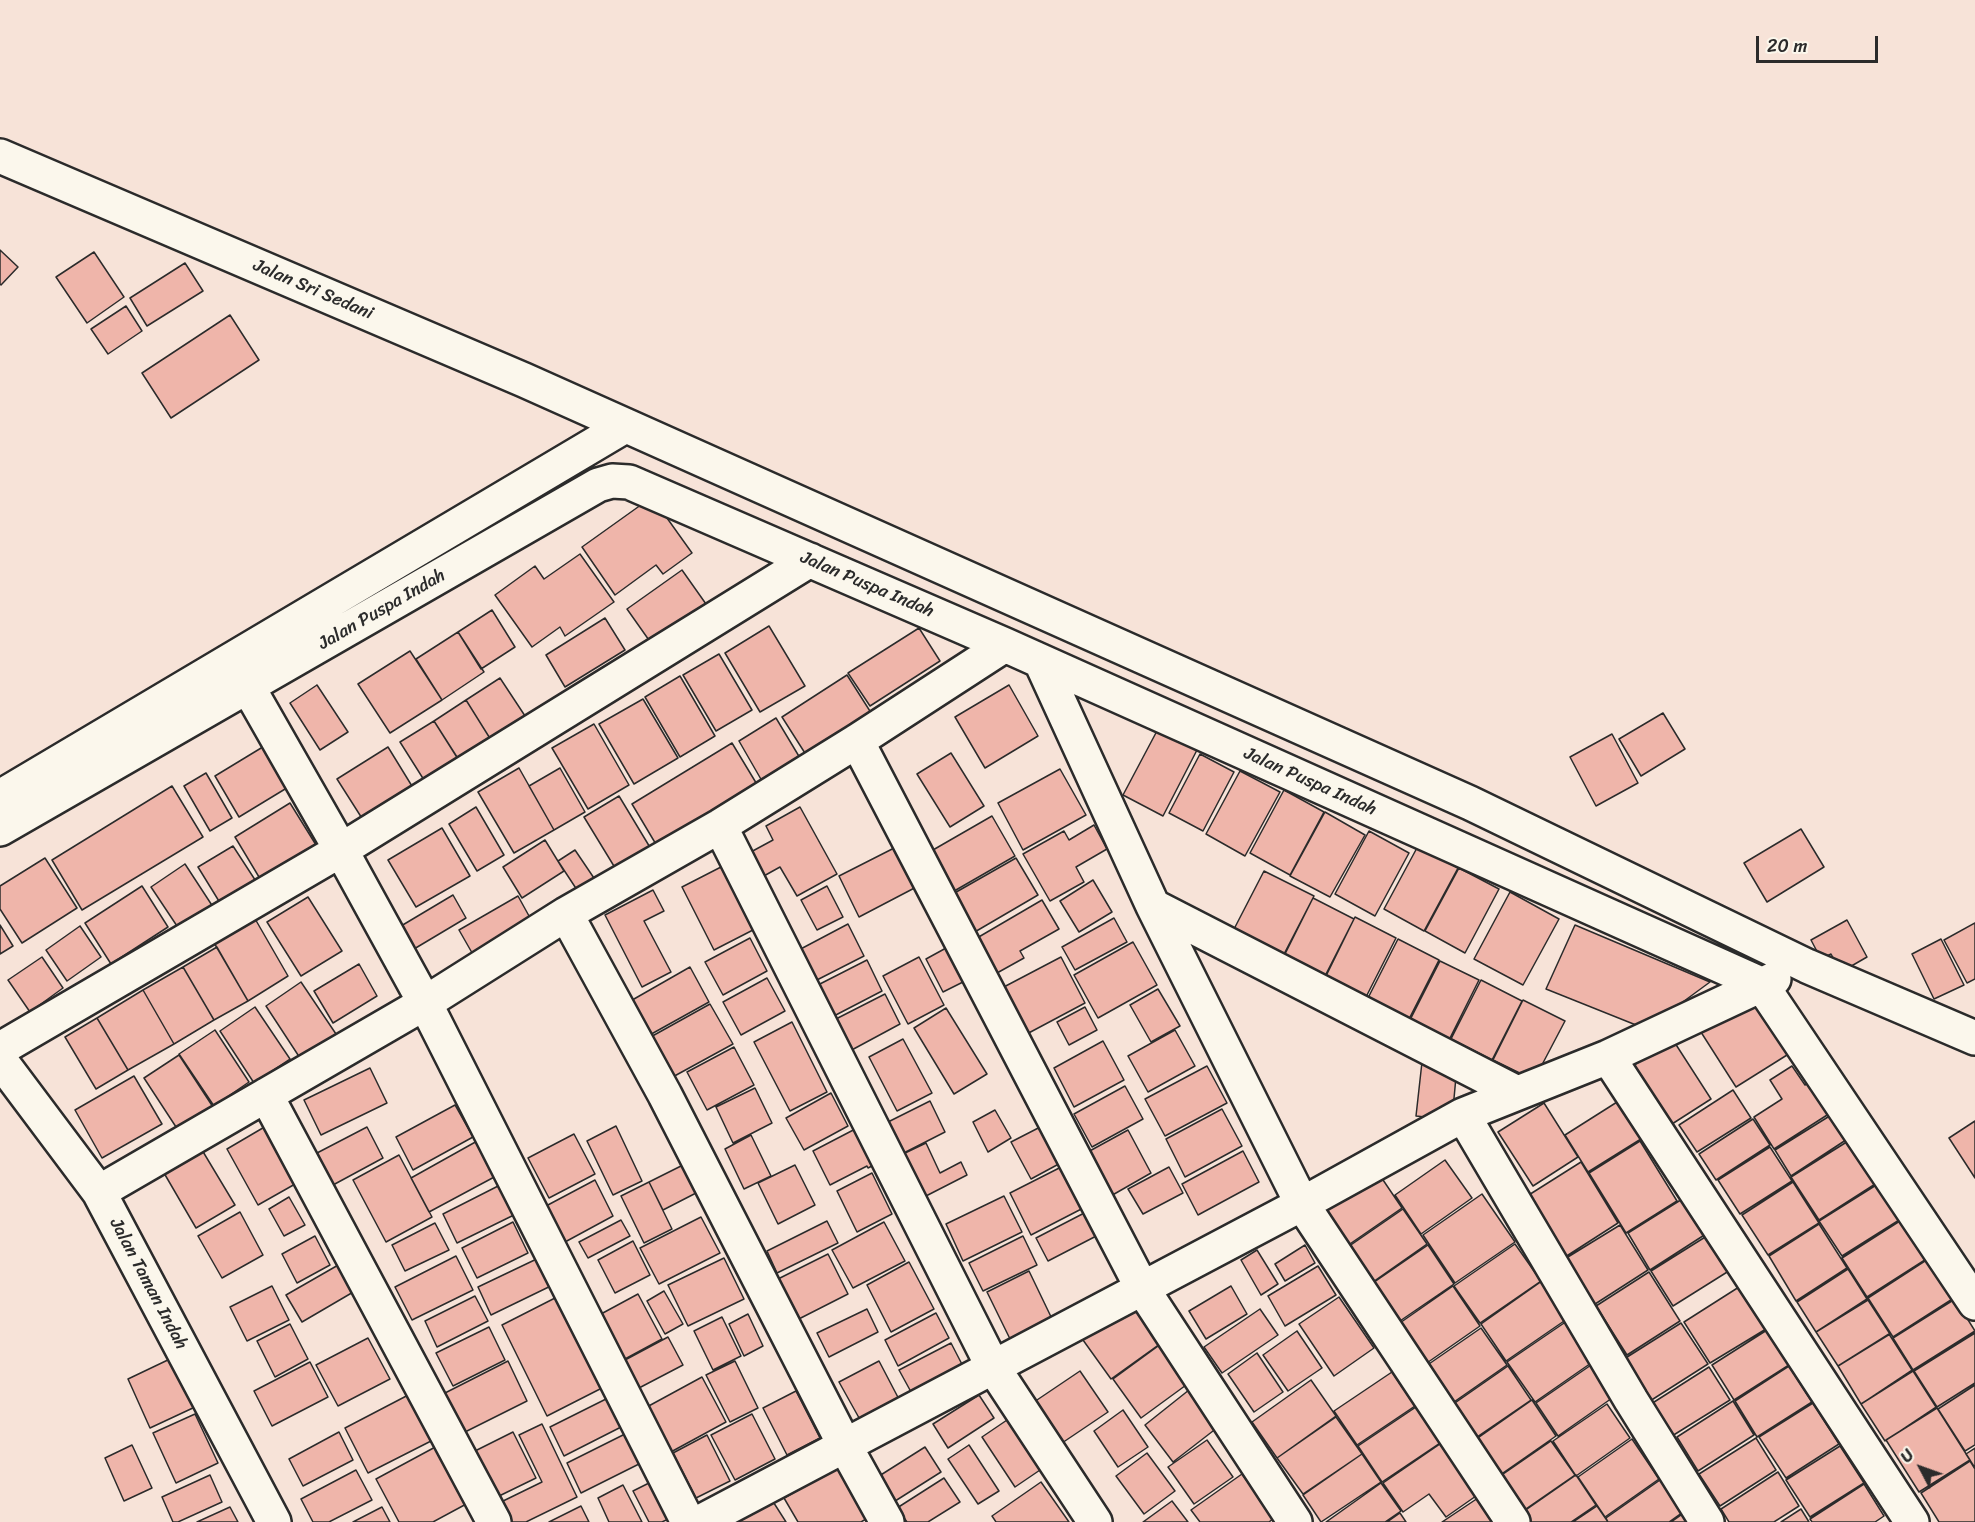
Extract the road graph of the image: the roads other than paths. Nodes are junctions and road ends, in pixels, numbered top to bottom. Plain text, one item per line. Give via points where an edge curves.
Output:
1 (0, 156) edge
2 (625, 426) junction
3 (810, 560) junction
4 (1005, 645) junction
5 (1041, 662) junction
6 (248, 687) junction
7 (857, 741) junction
8 (0, 797) edge
9 (720, 826) junction
10 (0, 829) edge
11 (342, 850) junction
12 (1153, 906) junction
13 (566, 914) junction
14 (1807, 966) junction
15 (1761, 984) junction
16 (425, 1003) junction
17 (1975, 1038) edge
18 (0, 1048) edge
19 (1608, 1057) junction
20 (0, 1060) edge
21 (1517, 1093) junction
22 (266, 1095) junction
23 (1463, 1114) junction
24 (99, 1192) junction
25 (1302, 1204) junction
26 (1142, 1288) junction
27 (1975, 1303) edge
28 (993, 1367) junction
29 (845, 1446) junction
30 (274, 1522) edge
31 (494, 1522) edge
32 (688, 1522) edge
33 (700, 1522) edge
34 (887, 1522) edge
35 (1095, 1522) edge
36 (1295, 1522) edge
37 (1514, 1522) edge
38 (1707, 1522) edge
39 (1912, 1522) edge

1 - 2 street, Jalan Sri Sedani
2 - 8 street
2 - 14 street, Jalan Sri Sedani via 1470,803
3 - 4 street, Jalan Puspa Indah
3 - 6 street, Jalan Puspa Indah via 629,482 612,481 598,485
3 - 11 street
4 - 5 street, Jalan Puspa Indah
4 - 7 street
5 - 12 street
5 - 15 street, Jalan Puspa Indah
6 - 10 street, Jalan Puspa Indah
6 - 11 street
7 - 9 street
7 - 26 street
9 - 13 street
9 - 28 street
11 - 16 street
11 - 18 street
12 - 21 street
12 - 25 street
13 - 16 street
13 - 29 street via 665,1095
14 - 15 street
14 - 17 street, Jalan Sri Sedani
15 - 19 street
15 - 27 street
16 - 22 street
16 - 32 street
19 - 21 street
19 - 39 street
20 - 24 street, Jalan Taman Indah
21 - 23 street
22 - 24 street
22 - 31 street
23 - 25 street
23 - 38 street
24 - 30 street, Jalan Taman Indah
25 - 26 street
25 - 37 street
26 - 28 street
26 - 36 street
28 - 29 street
28 - 35 street
29 - 33 street
29 - 34 street

